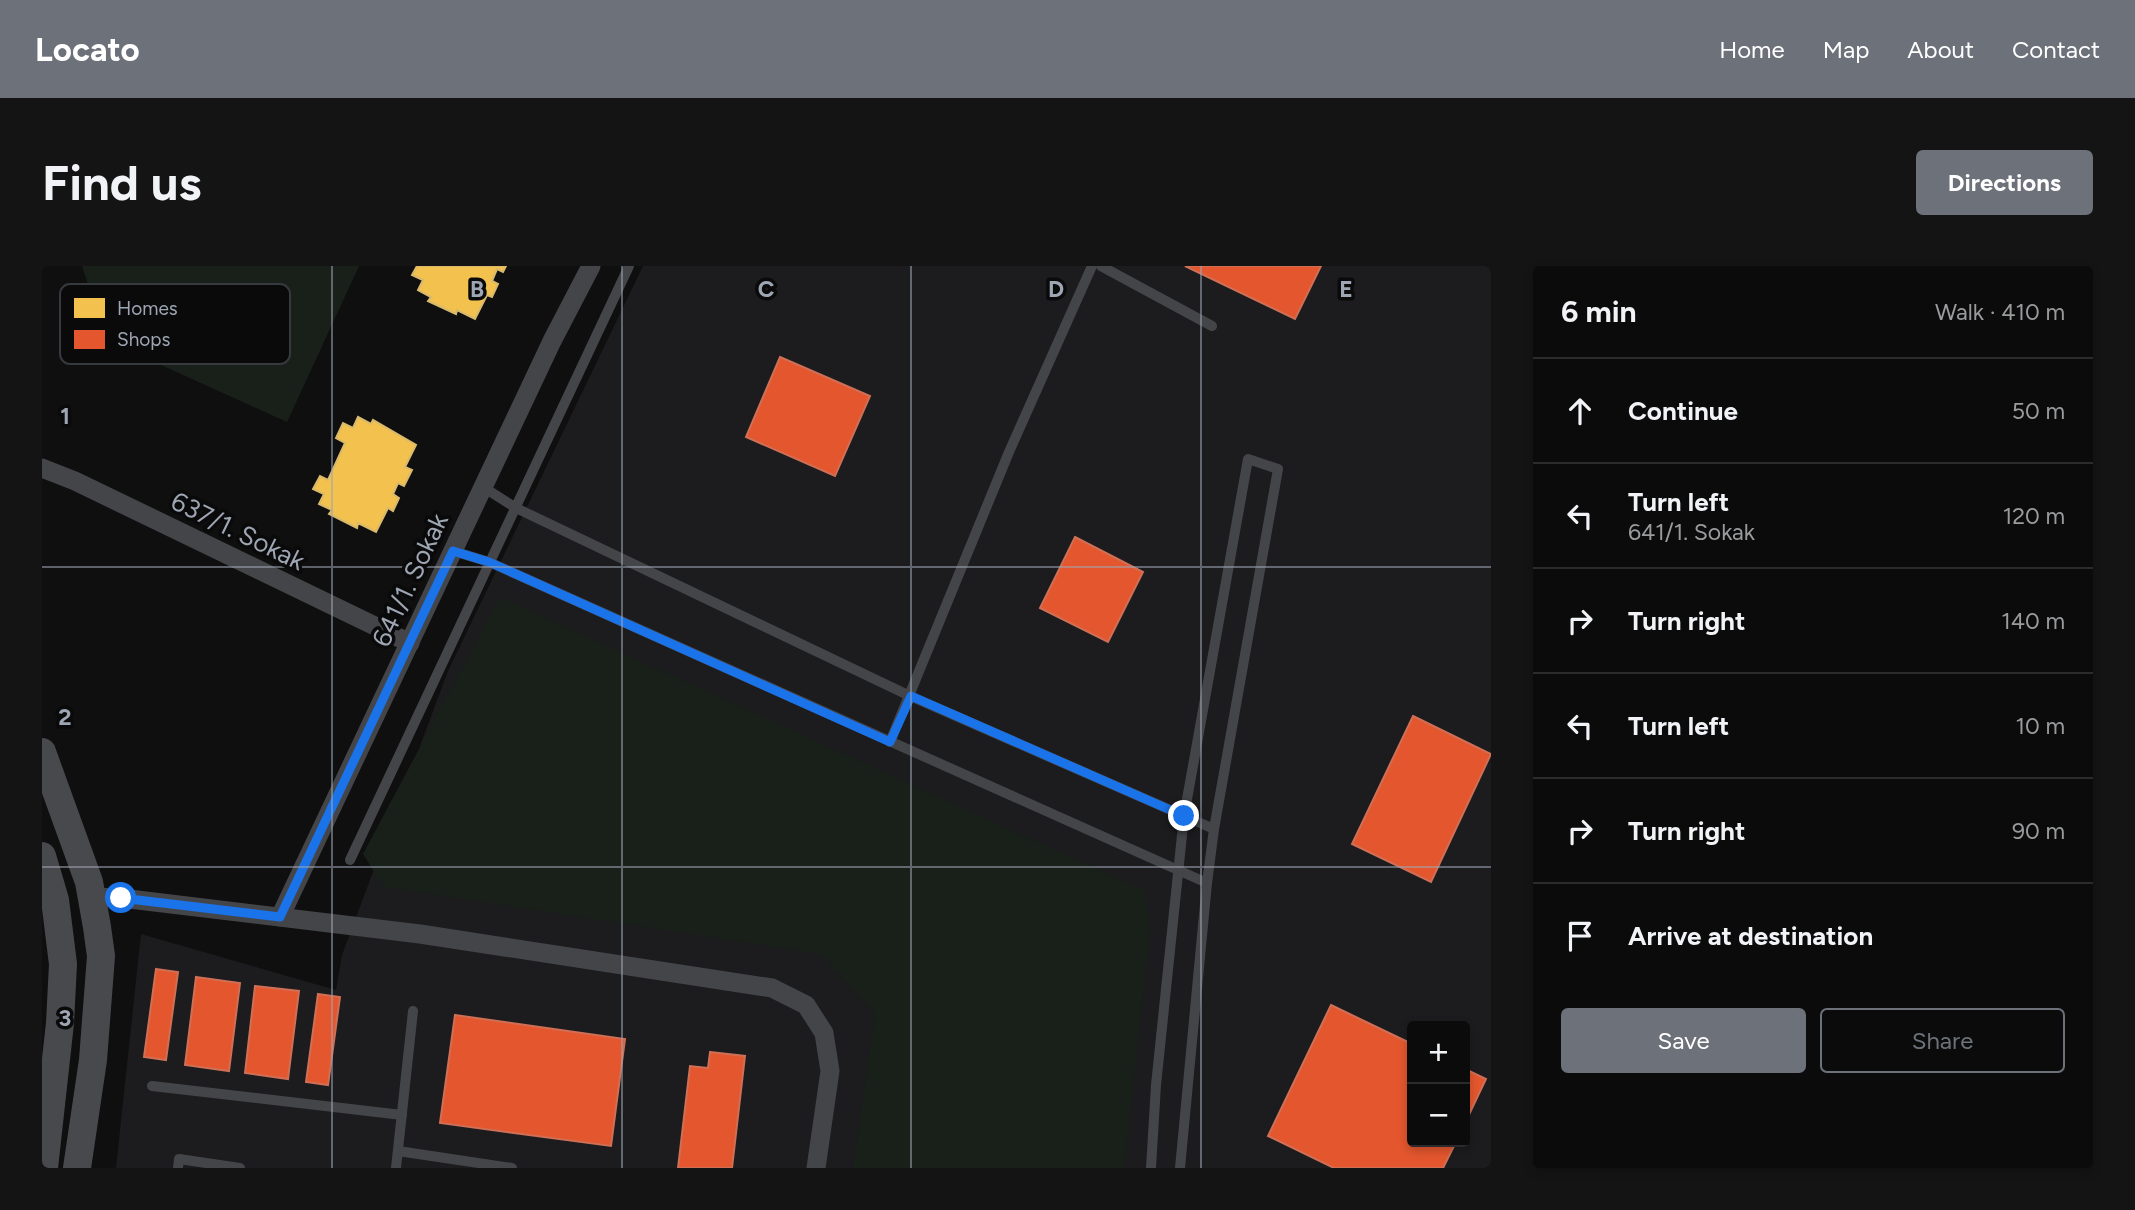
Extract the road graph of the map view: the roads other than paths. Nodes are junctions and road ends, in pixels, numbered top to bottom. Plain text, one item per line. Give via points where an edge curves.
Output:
1 (591, 266) edge
2 (629, 266) edge
3 (1091, 266) edge
4 (1101, 266) edge
5 (1212, 326) dead end
6 (42, 468) edge
7 (483, 487) junction
8 (516, 508) junction
9 (453, 551) junction
10 (489, 562) junction
11 (410, 643) junction
12 (911, 696) junction
13 (890, 742) junction
14 (42, 752) edge
15 (1184, 816) junction
16 (1214, 829) junction
17 (42, 856) edge
18 (350, 860) dead end
19 (1178, 872) junction
20 (1207, 883) junction
21 (92, 897) junction
22 (280, 917) junction
23 (413, 1011) dead end
24 (48, 1071) edge
25 (152, 1086) dead end
26 (402, 1115) junction
27 (398, 1151) junction
28 (44, 1168) edge
29 (77, 1168) edge
30 (178, 1168) edge
31 (240, 1168) edge
32 (396, 1168) edge
33 (512, 1168) edge
34 (816, 1168) edge
35 (1151, 1168) edge
36 (1180, 1168) edge

1 - 7 street, 641/1. Sokak
2 - 8 lane
3 - 12 lane
4 - 5 lane
6 - 11 street, 637/1. Sokak
7 - 8 lane
7 - 9 street, 641/1. Sokak
8 - 10 lane
8 - 12 lane
9 - 10 lane
9 - 11 street, 641/1. Sokak
10 - 13 lane
10 - 18 lane
11 - 22 street, 641/1. Sokak
12 - 13 lane
12 - 15 lane
13 - 19 lane
14 - 21 main road
15 - 16 lane
15 - 16 lane via 1248,459 1278,469
15 - 19 lane
16 - 20 lane
17 - 24 main road via 55,900 64,964
19 - 20 lane
19 - 35 lane
20 - 36 lane
21 - 22 street
21 - 29 main road via 101,956 93,1060
22 - 34 street via 772,988 806,1005 824,1033 830,1071
23 - 26 lane
24 - 28 main road
25 - 26 lane
26 - 27 lane
27 - 32 lane
27 - 33 lane
30 - 31 lane via 178,1159

